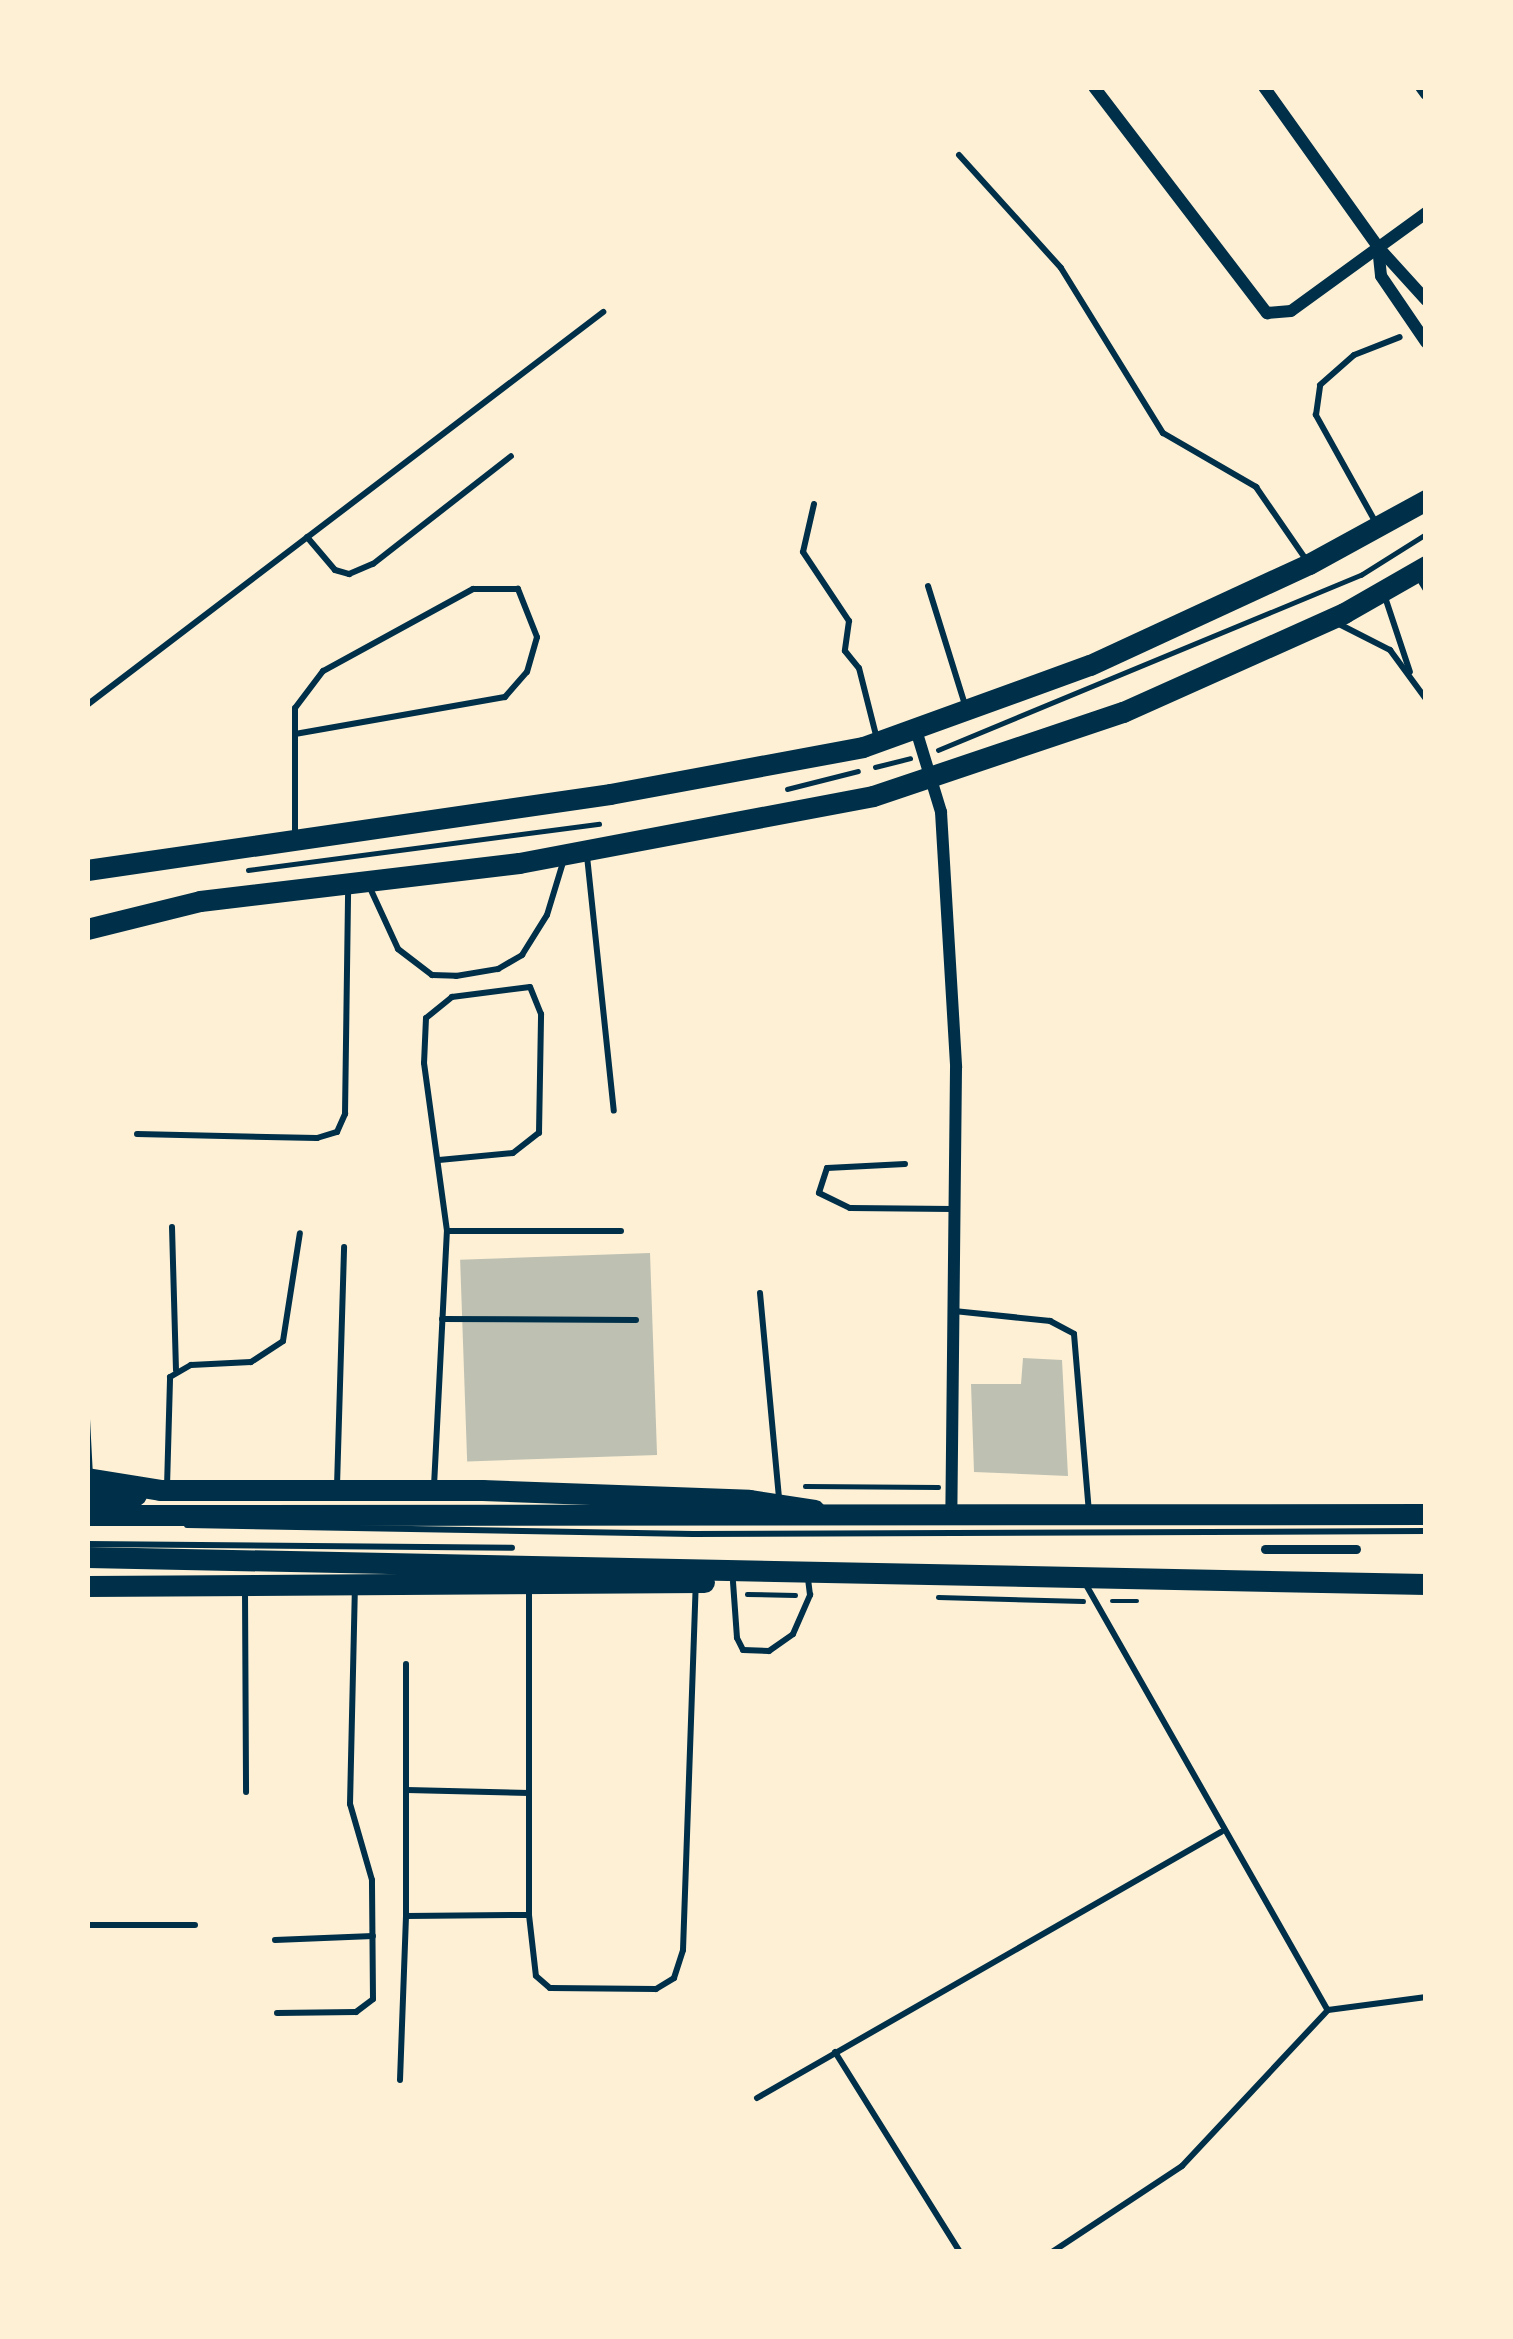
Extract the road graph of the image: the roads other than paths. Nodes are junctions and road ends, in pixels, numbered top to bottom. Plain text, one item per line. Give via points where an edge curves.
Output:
1 (1094, 87) edge
2 (1264, 87) edge
3 (959, 155) dead end
4 (1426, 213) edge
5 (1378, 247) junction
6 (1426, 300) edge
7 (603, 312) dead end
8 (1400, 337) dead end
9 (1426, 342) edge
10 (512, 456) dead end
11 (1426, 500) edge
12 (814, 503) dead end
13 (1378, 527) junction
14 (307, 537) junction
15 (1309, 565) junction
16 (1422, 576) edge
17 (928, 586) dead end
18 (1384, 592) junction
19 (1330, 620) junction
20 (1411, 676) junction
21 (1426, 699) edge
22 (87, 705) edge
23 (968, 714) junction
24 (916, 730) junction
25 (295, 734) junction
26 (878, 742) junction
27 (933, 778) junction
28 (295, 839) junction
29 (576, 854) junction
30 (89, 866) edge
31 (358, 886) junction
32 (158, 909) junction
33 (87, 918) edge
34 (87, 929) edge
35 (614, 1111) dead end
36 (137, 1134) dead end
37 (439, 1160) junction
38 (905, 1164) dead end
39 (956, 1209) junction
40 (172, 1227) dead end
41 (447, 1231) junction
42 (621, 1231) dead end
43 (300, 1233) dead end
44 (344, 1247) dead end
45 (760, 1293) dead end
46 (954, 1311) junction
47 (442, 1319) junction
48 (636, 1319) dead end
49 (176, 1370) junction
50 (87, 1419) edge
51 (88, 1485) edge
52 (164, 1490) junction
53 (337, 1490) junction
54 (434, 1490) junction
55 (779, 1502) junction
56 (1426, 1514) edge
57 (87, 1515) edge
58 (952, 1515) junction
59 (1090, 1515) junction
60 (837, 1519) junction
61 (87, 1524) edge
62 (509, 1524) junction
63 (1426, 1531) edge
64 (87, 1544) edge
65 (512, 1547) dead end
66 (1265, 1549) dead end
67 (1356, 1549) dead end
68 (87, 1557) edge
69 (850, 1570) junction
70 (808, 1578) junction
71 (1083, 1578) junction
72 (355, 1581) junction
73 (245, 1582) junction
74 (529, 1582) junction
75 (697, 1582) junction
76 (733, 1582) junction
77 (1426, 1584) edge
78 (87, 1586) edge
79 (406, 1664) dead end
80 (406, 1790) junction
81 (246, 1792) dead end
82 (529, 1793) junction
83 (1221, 1832) junction
84 (529, 1915) junction
85 (406, 1916) junction
86 (87, 1924) edge
87 (195, 1925) dead end
88 (373, 1936) junction
89 (275, 1940) dead end
90 (1426, 1997) edge
91 (1328, 2010) junction
92 (277, 2013) dead end
93 (836, 2052) junction
94 (400, 2080) dead end
95 (757, 2098) dead end
96 (960, 2252) edge
97 (1052, 2252) edge

1 - 5 street via 1267,313 1291,311
2 - 5 street
3 - 15 lane via 1060,268 1163,434 1256,487
4 - 5 street
5 - 6 street
5 - 9 street via 1381,276
7 - 14 lane
8 - 13 lane via 1354,355 1320,386 1316,416
10 - 14 lane via 374,564 349,574 334,570
11 - 13 main road
12 - 26 lane via 803,553 849,621 845,650 859,668
13 - 15 main road
14 - 22 lane
15 - 23 main road
16 - 18 main road
17 - 23 lane
18 - 19 main road
18 - 20 lane
19 - 20 lane via 1381,644
19 - 27 main road via 1123,712
20 - 21 lane
23 - 24 main road
24 - 26 main road
24 - 27 street
25 - 25 lane via 295,708 323,670 473,589 518,589 537,637 527,672 505,697
25 - 28 lane
26 - 28 main road via 610,794
27 - 29 main road via 782,818
27 - 39 street via 948,894
28 - 30 main road
29 - 31 main road
29 - 31 lane via 522,955 499,969 456,976 432,975 398,949
29 - 35 lane
31 - 32 main road
31 - 36 lane via 345,1114 337,1132
32 - 33 main road
32 - 34 main road
37 - 37 lane via 426,1018 452,997 530,988 541,1014 539,1133 513,1153
37 - 41 lane
38 - 39 lane via 827,1168 819,1193 850,1208
39 - 46 street
40 - 49 lane
41 - 42 lane
41 - 47 lane
43 - 49 lane via 283,1341 251,1362
44 - 53 lane
45 - 55 lane
46 - 58 street
46 - 59 lane via 1050,1321 1075,1334
47 - 48 lane
47 - 54 lane
49 - 52 lane via 167,1386
50 - 51 lane
51 - 52 main road
52 - 53 main road
53 - 54 main road
54 - 55 main road
55 - 60 main road
56 - 59 main road
57 - 62 main road
58 - 59 main road
58 - 60 main road
60 - 62 main road
61 - 62 lane
62 - 63 lane
64 - 65 lane
66 - 67 street
68 - 69 main road
69 - 70 main road
69 - 71 main road
70 - 76 main road
70 - 76 lane via 810,1595 793,1634 770,1652 743,1650 736,1638
71 - 77 main road
71 - 83 lane
72 - 73 main road
72 - 74 main road
72 - 88 lane via 350,1804 372,1880
73 - 78 main road
73 - 81 lane
74 - 75 main road
74 - 82 lane
75 - 76 main road
75 - 84 lane via 680,1968 656,1989 550,1988 536,1976
79 - 80 lane
80 - 82 lane
80 - 85 lane
82 - 84 lane
83 - 91 lane
83 - 93 lane
84 - 85 lane
85 - 94 lane
86 - 87 lane
88 - 89 lane
88 - 92 lane via 373,1999 363,2010
90 - 91 lane
91 - 97 lane via 1182,2166
93 - 95 lane
93 - 96 lane

